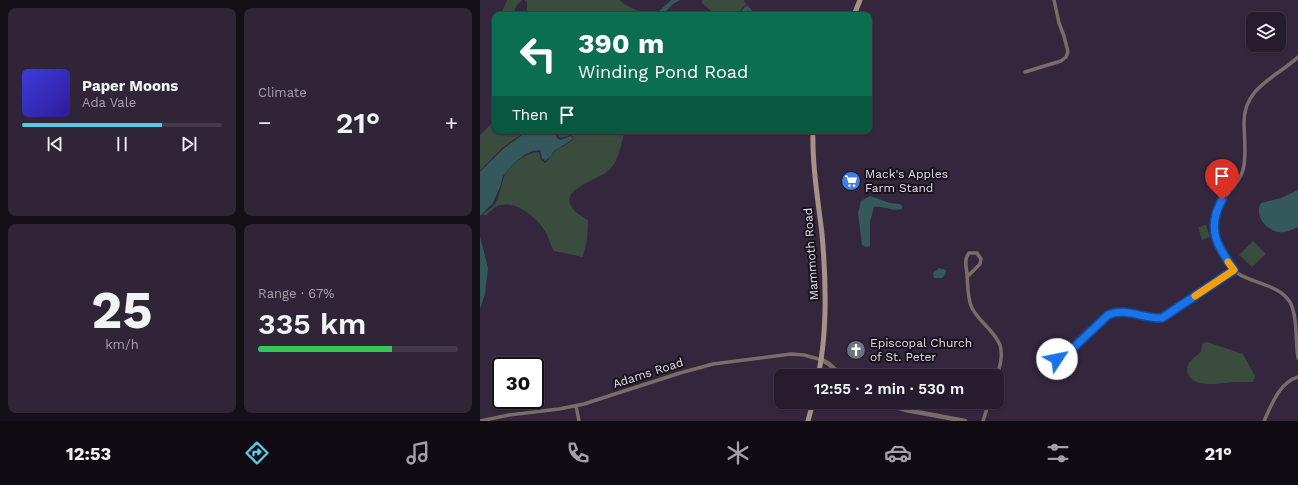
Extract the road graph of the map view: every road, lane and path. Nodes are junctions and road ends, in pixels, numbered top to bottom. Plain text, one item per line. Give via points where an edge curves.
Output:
1 (860, 0) edge
2 (1054, 0) edge
3 (855, 12) edge
4 (1298, 57) edge
5 (1025, 72) dead end
6 (813, 134) edge
7 (1234, 270) junction
8 (967, 277) junction
9 (1069, 352) junction
10 (1298, 358) edge
11 (822, 360) junction
12 (820, 369) edge
13 (834, 369) edge
14 (999, 369) edge
15 (1298, 377) edge
16 (576, 406) junction
17 (811, 409) edge
18 (903, 409) edge
19 (987, 409) edge
20 (480, 421) edge
21 (579, 421) edge
22 (808, 421) edge
23 (965, 421) edge
24 (983, 421) edge
25 (1264, 421) edge

1 - 3 main road
2 - 5 street via 1068,52 1066,57 1062,61
4 - 7 street via 1257,89 1245,109 1242,173 1222,200 1214,221 1217,244
6 - 11 main road, Mammoth Road via 813,159 824,265
7 - 9 street via 1162,318 1124,312 1108,315
7 - 10 street via 1280,292 1291,303 1297,316
8 - 8 street via 966,257 969,253 977,252 981,261
8 - 14 street via 971,305 1000,346
9 - 9 street via 1057,359 1050,356 1049,352 1050,347 1057,344
11 - 12 main road, Mammoth Road
11 - 13 street
11 - 16 street, Adams Road via 791,354 713,364 680,372
15 - 25 street via 1281,389
16 - 20 street, Adams Road
16 - 21 street
17 - 22 main road
18 - 23 street
19 - 24 street

